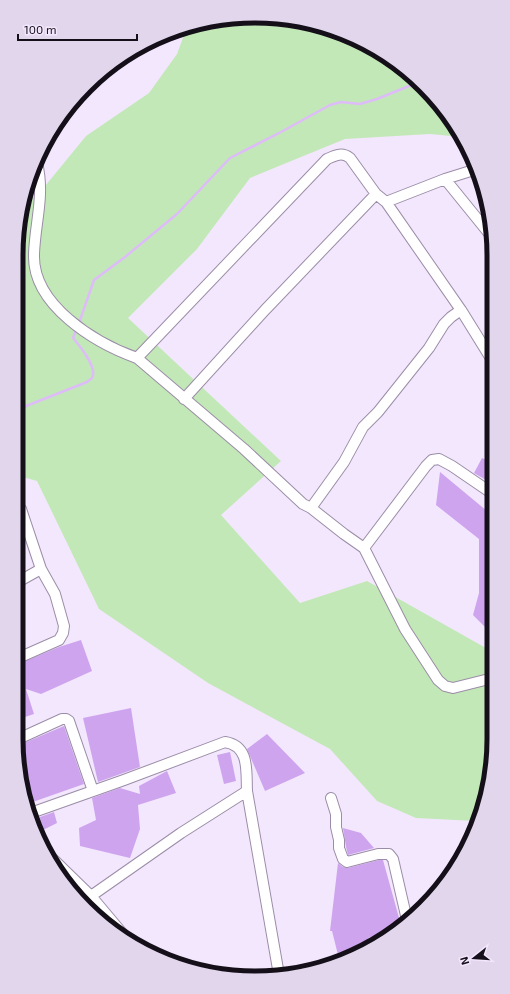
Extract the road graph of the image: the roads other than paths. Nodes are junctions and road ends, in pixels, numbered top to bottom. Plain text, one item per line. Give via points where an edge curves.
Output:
1 (471, 171) edge
2 (38, 172) edge
3 (445, 179) junction
4 (376, 194) junction
5 (386, 202) junction
6 (485, 228) edge
7 (460, 310) junction
8 (487, 352) edge
9 (137, 358) junction
10 (184, 399) junction
11 (487, 490) edge
12 (311, 508) junction
13 (23, 517) edge
14 (364, 548) junction
15 (41, 569) junction
16 (23, 579) edge
17 (23, 656) edge
18 (487, 680) edge
19 (23, 737) edge
20 (93, 791) junction
21 (247, 791) junction
22 (331, 798) dead end
23 (34, 812) edge
24 (63, 870) edge
25 (91, 896) junction
26 (406, 915) edge
27 (113, 922) edge
28 (278, 970) edge

1 - 3 street
2 - 9 street via 41,191 34,269 44,294 74,324 120,352
3 - 5 street
3 - 6 street
4 - 5 street
4 - 9 street via 345,154 337,154 327,159
4 - 10 street
5 - 7 street
7 - 8 street
7 - 12 street via 444,324 429,348 363,427 344,462
9 - 10 street
10 - 12 street via 296,499
11 - 14 street via 452,466 439,459 432,460
12 - 14 street
13 - 15 street
14 - 18 street via 405,629 438,680 444,686 453,688
15 - 16 street
15 - 17 street via 55,594 64,626 63,633 59,640
19 - 20 street via 66,719
20 - 21 street via 225,742 234,743 242,751
20 - 23 street
21 - 25 street via 181,833
21 - 28 street
22 - 26 street via 343,859 346,862 378,854 389,854 393,859
24 - 25 street
25 - 27 street

